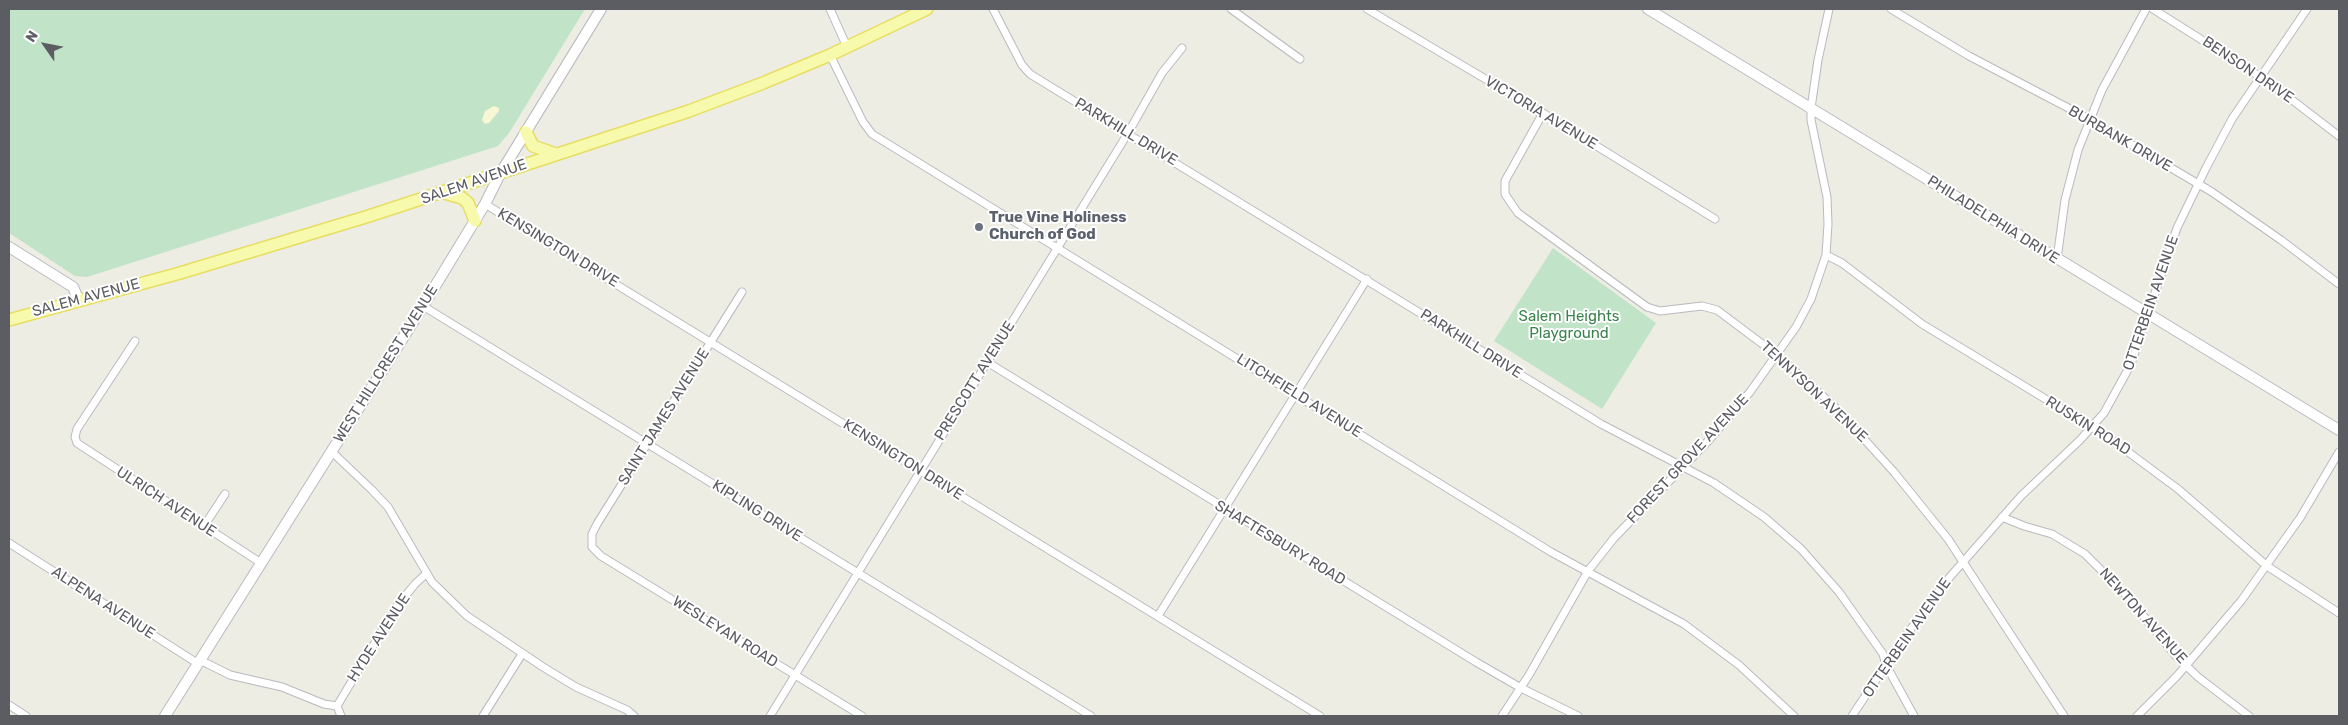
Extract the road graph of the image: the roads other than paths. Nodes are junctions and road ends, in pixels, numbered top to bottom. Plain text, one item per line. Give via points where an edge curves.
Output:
1 (601, 9) edge
2 (830, 9) edge
3 (927, 9) edge
4 (994, 9) edge
5 (1231, 9) edge
6 (1367, 9) edge
7 (1648, 9) edge
8 (1829, 9) edge
9 (1891, 9) edge
10 (2146, 9) edge
11 (2153, 9) edge
12 (2307, 9) edge
13 (847, 47) junction
14 (1182, 48) dead end
15 (830, 55) junction
16 (1300, 59) dead end
17 (2260, 76) junction
18 (1811, 108) junction
19 (1543, 113) junction
20 (2090, 120) junction
21 (526, 132) junction
22 (1128, 133) junction
23 (2339, 136) edge
24 (556, 154) junction
25 (500, 174) junction
26 (2199, 184) junction
27 (442, 193) junction
28 (485, 204) junction
29 (1715, 219) dead end
30 (475, 220) junction
31 (9, 247) edge
32 (1057, 248) junction
33 (1826, 255) junction
34 (2057, 259) junction
35 (1367, 280) junction
36 (2339, 284) edge
37 (742, 292) dead end
38 (80, 301) junction
39 (423, 306) junction
40 (2148, 314) junction
41 (9, 320) edge
42 (135, 341) dead end
43 (711, 342) junction
44 (1777, 355) junction
45 (986, 362) junction
46 (1296, 394) junction
47 (2092, 427) junction
48 (2339, 430) edge
49 (649, 443) junction
50 (331, 451) junction
51 (2339, 452) edge
52 (1682, 468) junction
53 (920, 470) junction
54 (225, 494) dead end
55 (1225, 509) junction
56 (2002, 517) junction
57 (204, 526) junction
58 (9, 543) edge
59 (591, 544) joint
60 (1963, 561) junction
61 (261, 563) junction
62 (2267, 566) junction
63 (1588, 571) junction
64 (857, 572) junction
65 (427, 573) junction
66 (2339, 612) edge
67 (1158, 616) junction
68 (522, 654) junction
69 (198, 662) junction
70 (1886, 665) junction
71 (2186, 665) junction
72 (795, 675) junction
73 (1521, 688) junction
74 (9, 705) edge
75 (337, 706) junction
76 (26, 716) edge
77 (165, 716) edge
78 (341, 716) edge
79 (484, 716) edge
80 (634, 716) edge
81 (770, 716) edge
82 (862, 716) edge
83 (1091, 716) edge
84 (1320, 716) edge
85 (1502, 716) edge
86 (1578, 716) edge
87 (1794, 716) edge
88 (1852, 716) edge
89 (1914, 716) edge
90 (2064, 716) edge
91 (2137, 716) edge
92 (2249, 716) edge

1 - 21 street, WEST HILLCREST AVENUE
2 - 13 street
3 - 13 main road, SALEM AVENUE
4 - 22 street, PARKHILL DRIVE via 1025,70
5 - 16 street
6 - 19 street, VICTORIA AVENUE
7 - 18 street, PHILADELPHIA DRIVE
8 - 18 street, FOREST GROVE AVENUE
9 - 20 street, BURBANK DRIVE via 1969,56
10 - 20 street via 2116,62
11 - 17 street, BENSON DRIVE
12 - 17 street, OTTERBEIN AVENUE
13 - 15 main road, SALEM AVENUE
14 - 22 street, PRESCOTT AVENUE via 1162,73
15 - 24 main road, SALEM AVENUE via 689,112
15 - 32 street, LITCHFIELD AVENUE via 869,132
17 - 23 street, BENSON DRIVE
17 - 26 street, OTTERBEIN AVENUE via 2232,119
18 - 33 street, FOREST GROVE AVENUE via 1827,197
18 - 34 street, PHILADELPHIA DRIVE
19 - 29 street, VICTORIA AVENUE
19 - 44 street, TENNYSON AVENUE via 1505,181 1506,194 1518,213 1647,307 1660,311 1697,306 1711,308
20 - 26 street, BURBANK DRIVE
20 - 34 street via 2069,183
21 - 24 main road via 533,146
21 - 25 street, WEST HILLCREST AVENUE
22 - 32 street, PRESCOTT AVENUE
22 - 35 street, PARKHILL DRIVE
24 - 25 main road, SALEM AVENUE
25 - 27 main road, SALEM AVENUE
25 - 28 street, WEST HILLCREST AVENUE
26 - 36 street, BURBANK DRIVE via 2274,234
26 - 40 street, OTTERBEIN AVENUE via 2177,228
27 - 30 main road via 462,198 468,203
27 - 38 main road, SALEM AVENUE
28 - 30 street, WEST HILLCREST AVENUE
28 - 43 street, KENSINGTON DRIVE
30 - 39 street, WEST HILLCREST AVENUE
31 - 38 street via 73,288
32 - 45 street, PRESCOTT AVENUE
32 - 46 street, LITCHFIELD AVENUE
33 - 44 street, FOREST GROVE AVENUE via 1811,299
33 - 47 street, RUSKIN ROAD via 1842,263 1922,324
34 - 40 street, PHILADELPHIA DRIVE
35 - 46 street
35 - 52 street, PARKHILL DRIVE via 1601,424
37 - 43 street, SAINT JAMES AVENUE
38 - 41 main road, SALEM AVENUE
39 - 49 street, KIPLING DRIVE
39 - 50 street, WEST HILLCREST AVENUE
40 - 47 street, OTTERBEIN AVENUE via 2120,386
40 - 48 street, PHILADELPHIA DRIVE
42 - 57 street, ULRICH AVENUE via 77,429 75,437 80,446
43 - 49 street, SAINT JAMES AVENUE
43 - 53 street, KENSINGTON DRIVE
44 - 52 street, FOREST GROVE AVENUE via 1750,392
44 - 60 street, TENNYSON AVENUE via 1864,438 1916,498
45 - 53 street, PRESCOTT AVENUE
45 - 55 street, SHAFTESBURY ROAD
46 - 55 street
46 - 63 street, LITCHFIELD AVENUE via 1551,552
47 - 56 street, OTTERBEIN AVENUE
47 - 62 street, RUSKIN ROAD via 2178,489
49 - 59 street, SAINT JAMES AVENUE via 596,524
49 - 64 street, KIPLING DRIVE
50 - 61 street, WEST HILLCREST AVENUE
50 - 65 street via 388,508
51 - 62 street
52 - 63 street, FOREST GROVE AVENUE via 1614,538
52 - 70 street, PARKHILL DRIVE via 1742,501 1801,549 1845,599 1883,654
53 - 64 street, PRESCOTT AVENUE
53 - 67 street, KENSINGTON DRIVE
54 - 57 street
55 - 67 street
55 - 73 street, SHAFTESBURY ROAD
56 - 60 street, OTTERBEIN AVENUE
56 - 71 street, NEWTON AVENUE via 2052,534 2085,554 2129,598
57 - 61 street, ULRICH AVENUE
58 - 69 street, ALPENA AVENUE
59 - 72 street, WESLEYAN ROAD via 601,556
60 - 70 street, OTTERBEIN AVENUE
60 - 90 street, TENNYSON AVENUE
61 - 69 street, WEST HILLCREST AVENUE
62 - 66 street, RUSKIN ROAD
62 - 71 street
63 - 73 street, FOREST GROVE AVENUE
63 - 87 street, LITCHFIELD AVENUE via 1658,609 1716,647
64 - 72 street, PRESCOTT AVENUE
64 - 83 street, KIPLING DRIVE
65 - 68 street via 466,616
65 - 75 street, HYDE AVENUE via 397,606
67 - 84 street, KENSINGTON DRIVE
68 - 79 street
68 - 80 street via 576,687
69 - 75 street, ALPENA AVENUE via 230,675 282,687
69 - 77 street, WEST HILLCREST AVENUE
70 - 88 street, OTTERBEIN AVENUE
70 - 89 street, PARKHILL DRIVE
71 - 91 street
71 - 92 street, NEWTON AVENUE
72 - 81 street, PRESCOTT AVENUE
72 - 82 street, WESLEYAN ROAD
73 - 85 street, FOREST GROVE AVENUE
73 - 86 street, SHAFTESBURY ROAD
74 - 76 street
75 - 78 street

